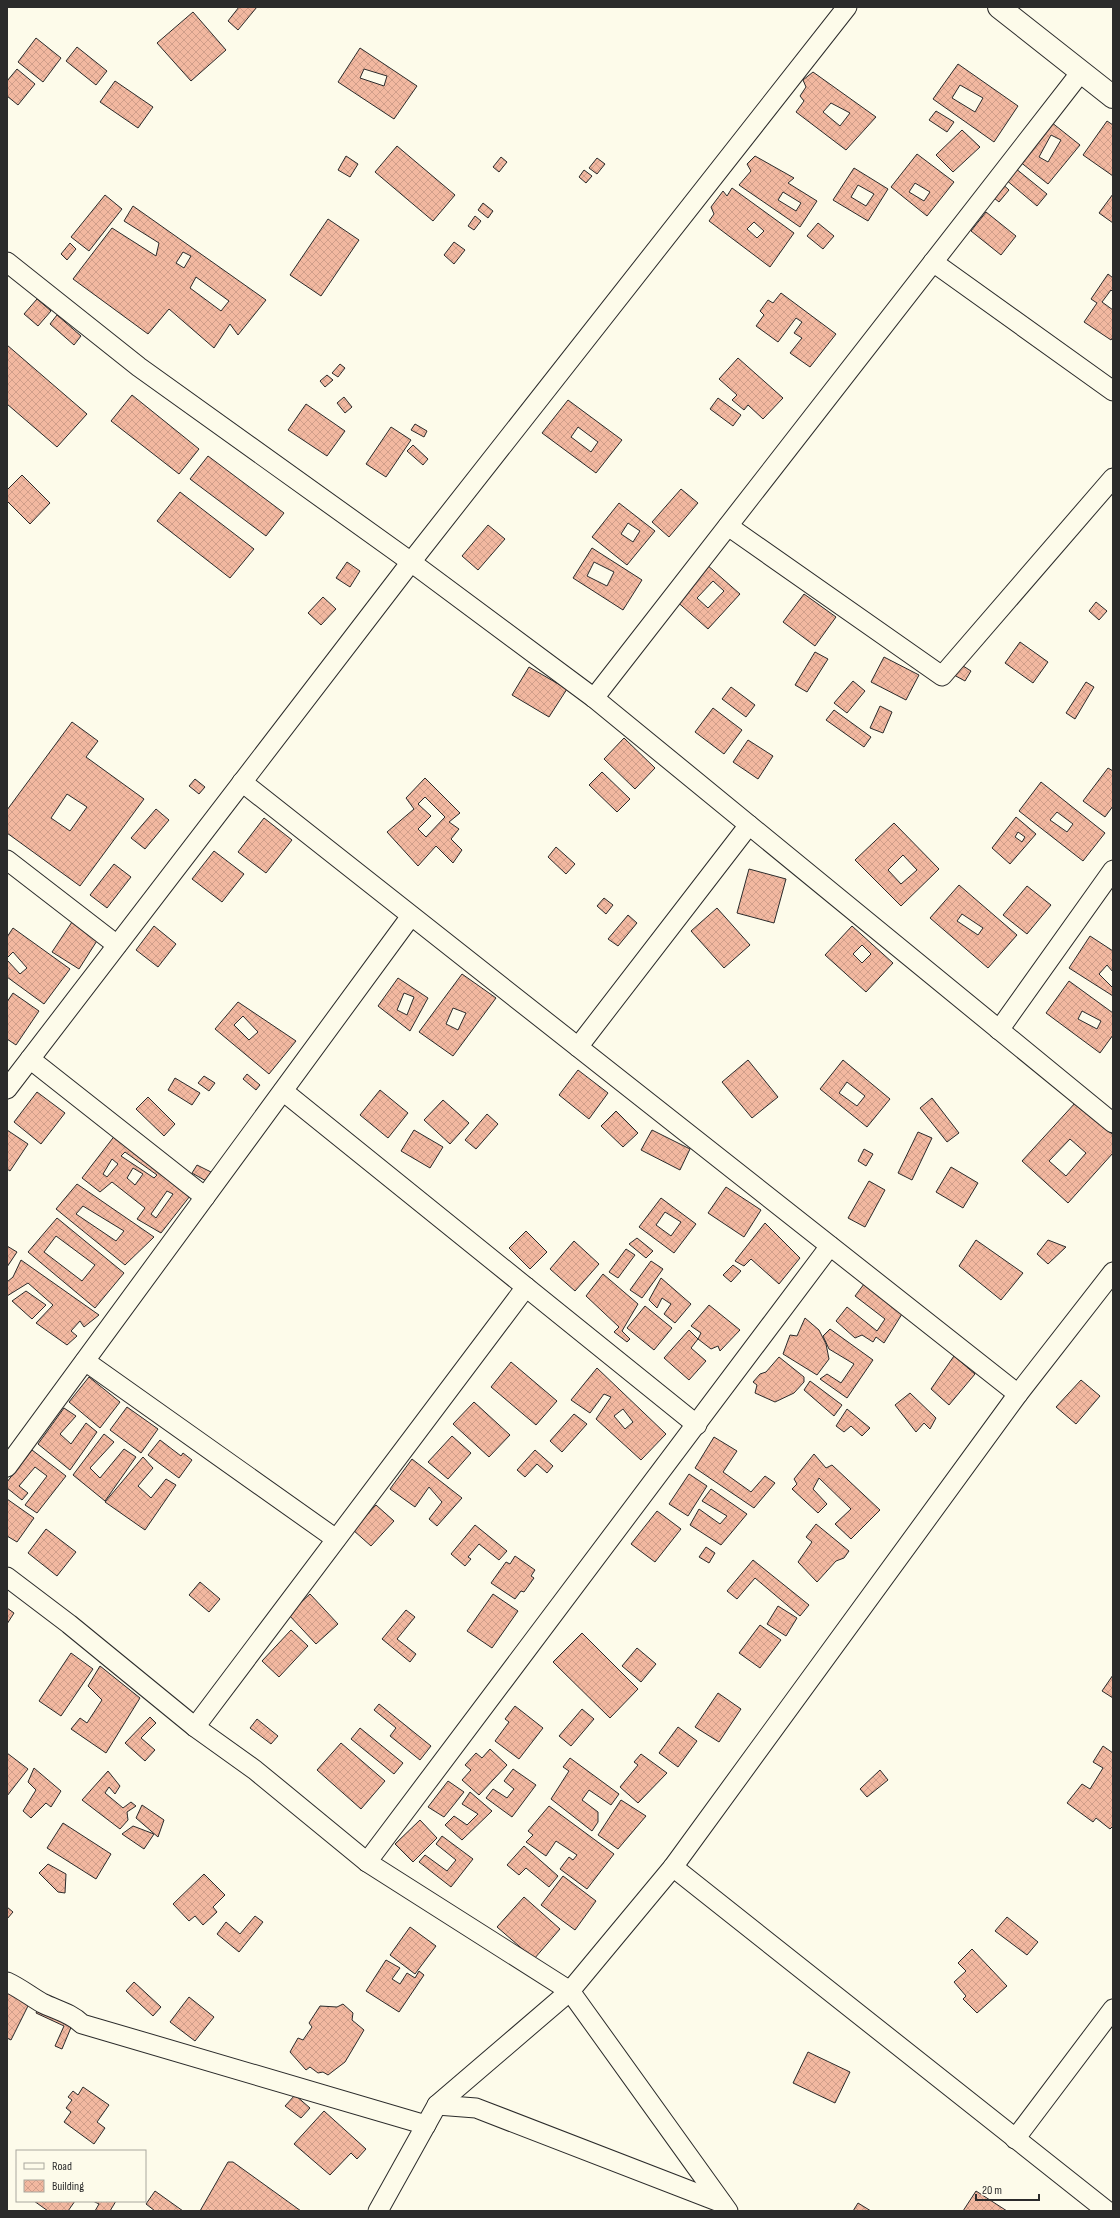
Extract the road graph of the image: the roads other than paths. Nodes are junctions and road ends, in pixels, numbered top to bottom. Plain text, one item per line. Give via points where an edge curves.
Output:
1 (847, 7) edge
2 (999, 7) edge
3 (1081, 72) junction
4 (1113, 97) edge
5 (7, 262) edge
6 (933, 262) junction
7 (1113, 391) edge
8 (1113, 478) edge
9 (728, 526) junction
10 (411, 562) junction
11 (594, 698) junction
12 (242, 782) junction
13 (749, 825) junction
14 (7, 860) edge
15 (1113, 870) edge
16 (411, 916) junction
17 (117, 945) junction
18 (999, 1030) junction
19 (578, 1047) junction
20 (30, 1058) junction
21 (7, 1089) edge
22 (283, 1091) junction
23 (1113, 1123) edge
24 (205, 1197) junction
25 (830, 1246) junction
26 (1113, 1272) edge
27 (526, 1287) junction
28 (85, 1361) junction
29 (1018, 1394) junction
30 (697, 1425) junction
31 (7, 1467) edge
32 (336, 1539) junction
33 (7, 1577) edge
34 (194, 1727) junction
35 (367, 1862) junction
36 (673, 1867) junction
37 (7, 1982) edge
38 (570, 1991) junction
39 (1113, 2009) edge
40 (437, 2105) junction
41 (426, 2125) junction
42 (1015, 2139) junction
43 (725, 2207) edge
44 (378, 2211) edge
45 (1107, 2211) edge

1 - 10 street
2 - 3 street
3 - 4 street
3 - 6 street
5 - 10 street via 139,367
6 - 7 street
6 - 9 street
8 - 9 street via 942,676
9 - 11 street
10 - 11 street
10 - 12 street
11 - 13 street
12 - 16 street
12 - 17 street
13 - 18 street
13 - 19 street
14 - 17 street
15 - 18 street
16 - 19 street
16 - 22 street
17 - 20 street
18 - 23 street
19 - 25 street
20 - 21 street
20 - 24 street
22 - 24 street
22 - 27 street
24 - 28 street
25 - 29 street
25 - 30 street
26 - 29 street
27 - 30 street
27 - 32 street
28 - 31 street
28 - 32 street
29 - 36 street
30 - 35 street
32 - 34 street
33 - 34 street via 69,1624
34 - 35 street via 255,1770
35 - 38 street
36 - 38 street
36 - 42 street
37 - 41 street via 23,1989 40,2002 75,2017 82,2024
38 - 40 street
38 - 43 street
39 - 42 street
40 - 41 street
40 - 43 street via 476,2108
41 - 44 street
42 - 45 street

